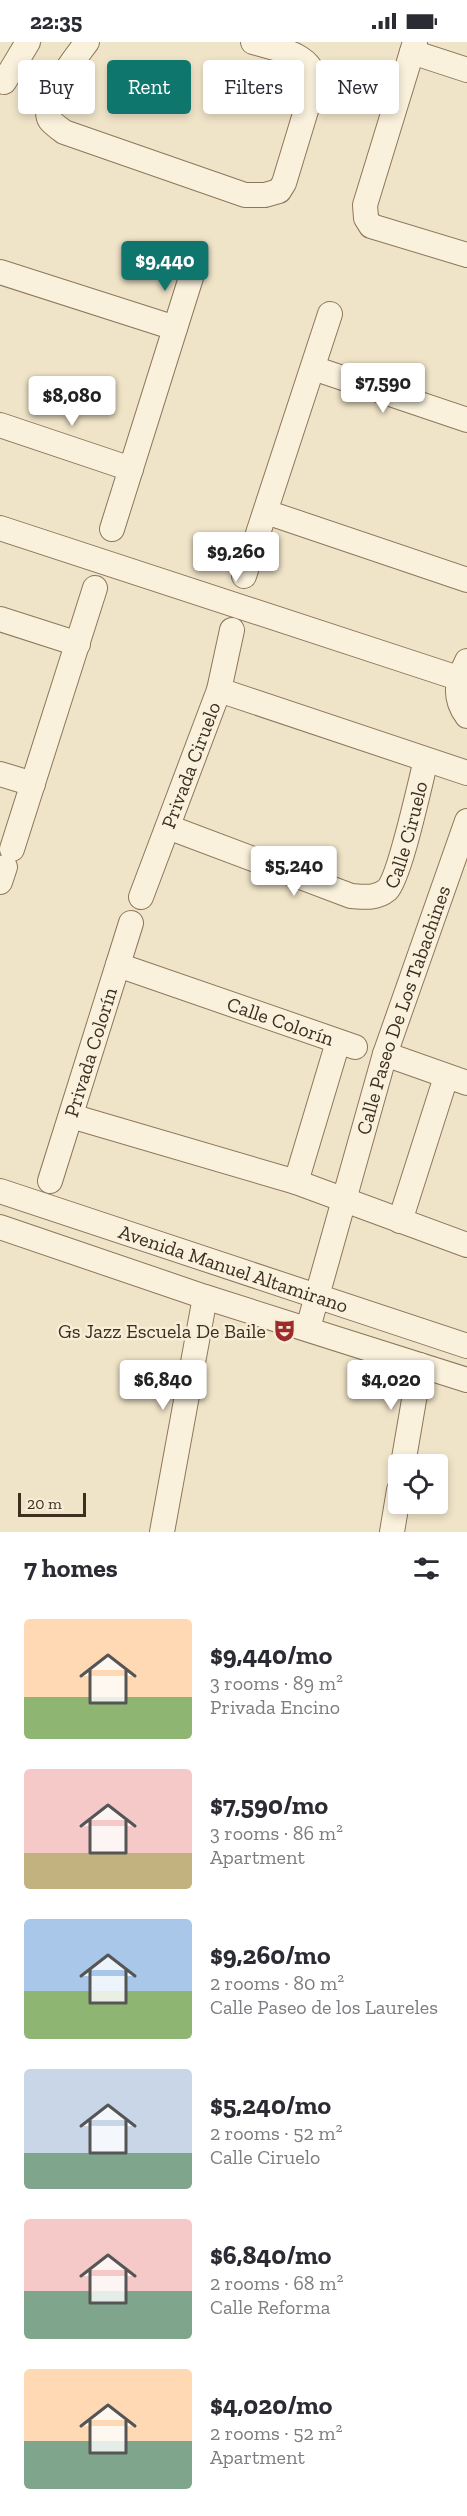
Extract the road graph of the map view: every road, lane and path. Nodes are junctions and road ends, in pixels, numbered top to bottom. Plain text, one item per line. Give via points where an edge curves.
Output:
1 (28, 42) edge
2 (87, 42) edge
3 (253, 42) edge
4 (413, 47) edge
5 (467, 70) edge
6 (1, 84) edge
7 (467, 255) edge
8 (194, 268) dead end
9 (0, 272) edge
10 (330, 314) dead end
11 (175, 328) junction
12 (313, 369) junction
13 (467, 420) edge
14 (0, 425) edge
15 (131, 469) junction
16 (266, 512) junction
17 (0, 528) edge
18 (112, 529) dead end
19 (244, 576) dead end
20 (467, 580) edge
21 (95, 588) dead end
22 (0, 619) edge
23 (232, 630) dead end
24 (78, 644) junction
25 (463, 670) edge
26 (219, 690) junction
27 (467, 716) edge
28 (426, 760) junction
29 (467, 773) edge
30 (0, 774) edge
31 (33, 784) junction
32 (467, 821) edge
33 (168, 827) junction
34 (6, 866) edge
35 (141, 897) dead end
36 (131, 923) dead end
37 (118, 965) junction
38 (385, 1054) junction
39 (457, 1080) edge
40 (71, 1116) junction
41 (50, 1181) dead end
42 (296, 1182) junction
43 (0, 1191) edge
44 (344, 1201) junction
45 (400, 1221) junction
46 (0, 1227) edge
47 (467, 1245) edge
48 (315, 1296) junction
49 (205, 1297) junction
50 (308, 1328) junction
51 (467, 1346) edge
52 (420, 1365) junction
53 (467, 1380) edge
54 (405, 1454) edge
55 (395, 1514) edge
56 (162, 1532) edge
57 (392, 1532) edge

1 - 6 street
2 - 3 street via 47,107 50,120 64,132 245,195 265,195 279,191 284,183 315,81 314,70 308,63
4 - 5 street
4 - 7 street via 365,205 366,218 371,226
8 - 11 street
9 - 11 street
10 - 12 street
11 - 15 street
12 - 13 street
12 - 16 street
14 - 15 street
15 - 18 street
16 - 19 street
16 - 20 street
17 - 25 street
21 - 24 street
22 - 24 street
23 - 26 street, Privada Ciruelo
24 - 31 street
25 - 27 street via 458,697
26 - 28 street, Calle Ciruelo
26 - 33 street, Privada Ciruelo
28 - 29 street, Calle Ciruelo
28 - 33 street, Calle Ciruelo via 396,874 386,891 375,897 351,896
30 - 31 street
31 - 34 street
32 - 38 street, Calle Paseo De Los Tabachines
33 - 35 street, Privada Ciruelo
36 - 37 street, Privada Colorín
37 - 40 street, Privada Colorín
37 - 42 street, Calle Colorín via 347,1044
38 - 39 street
38 - 44 street, Calle Paseo De Los Tabachines
39 - 45 street
40 - 41 street, Privada Colorín
40 - 42 street
42 - 44 street
43 - 48 street, Avenida Manuel Altamirano
44 - 45 street
44 - 48 street, Calle Paseo De Los Tabachines
45 - 47 street
46 - 49 street, Avenida Manuel Altamirano
48 - 50 street, Calle Paseo De Los Tabachines
48 - 51 street, Avenida Manuel Altamirano
49 - 50 street, Avenida Manuel Altamirano
49 - 56 street
50 - 52 street, Avenida Manuel Altamirano
52 - 53 street, Avenida Manuel Altamirano
52 - 54 street
55 - 57 street

